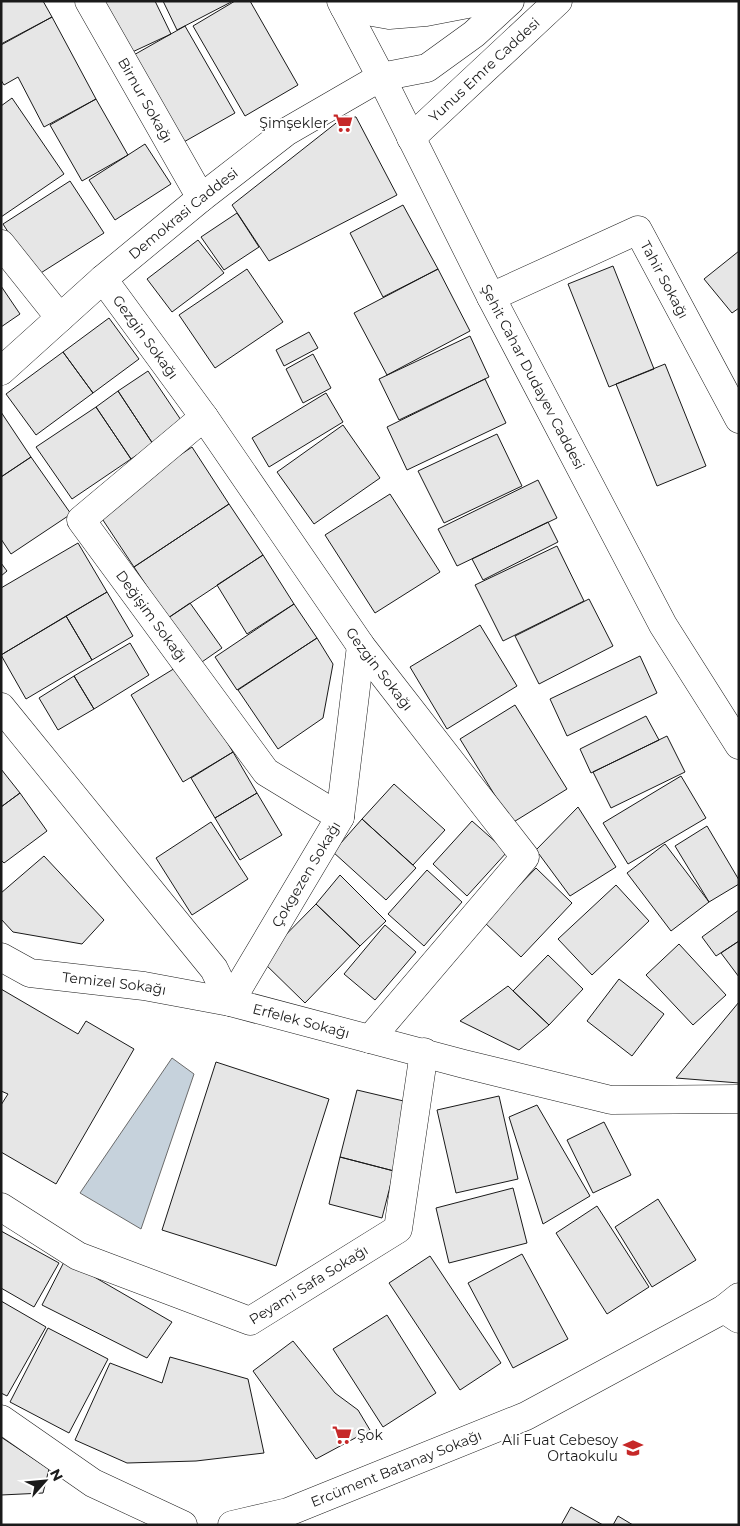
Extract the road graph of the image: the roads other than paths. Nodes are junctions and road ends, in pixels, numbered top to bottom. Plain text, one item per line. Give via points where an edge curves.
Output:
1 (89, 1) edge
2 (483, 1) edge
3 (510, 1) edge
4 (558, 1) edge
5 (342, 4) edge
6 (381, 77) junction
7 (411, 138) junction
8 (201, 198) junction
9 (1, 244) edge
10 (103, 279) junction
11 (491, 297) junction
12 (60, 318) junction
13 (1, 371) edge
14 (204, 418) junction
15 (739, 419) edge
16 (361, 646) junction
17 (1, 707) edge
18 (739, 745) edge
19 (340, 817) junction
20 (1, 958) edge
21 (230, 1002) junction
22 (370, 1039) junction
23 (424, 1052) junction
24 (739, 1100) edge
25 (1, 1207) edge
26 (734, 1308) edge
27 (1, 1419) edge
28 (183, 1525) edge
29 (232, 1525) edge

1 - 8 street, Birnur Sokağı
2 - 5 street via 389,16
3 - 6 street via 474,34 427,68
4 - 7 street, Yunus Emre Caddesi
5 - 6 street, Şehit Cahar Dudayev Caddesi
6 - 7 street, Şehit Cahar Dudayev Caddesi
6 - 8 street, Demokrasi Caddesi via 286,132
7 - 11 street, Şehit Cahar Dudayev Caddesi
8 - 10 street, Demokrasi Caddesi
9 - 12 street
10 - 12 street, Demokrasi Caddesi
10 - 14 street, Gezgin Sokağı
11 - 15 street, Tahir Sokağı via 638,230
11 - 18 street, Şehit Cahar Dudayev Caddesi via 663,625
12 - 13 street, Demokrasi Caddesi
14 - 16 street, Gezgin Sokağı
14 - 19 street, Değişim Sokağı via 81,520 266,772
16 - 19 street, Çokgezen Sokağı
16 - 22 street, Gezgin Sokağı via 525,857
17 - 21 street via 214,969
19 - 21 street, Çokgezen Sokağı
20 - 21 street, Temizel Sokağı via 30,973 144,986
21 - 22 street, Erfelek Sokağı
22 - 23 street, Erfelek Sokağı
23 - 24 street, Erfelek Sokağı via 611,1100
23 - 25 street, Peyami Safa Sokağı via 398,1229 250,1321 78,1256
26 - 29 street, Ercüment Batanay Sokağı via 526,1416 288,1512
27 - 28 street via 93,1483

